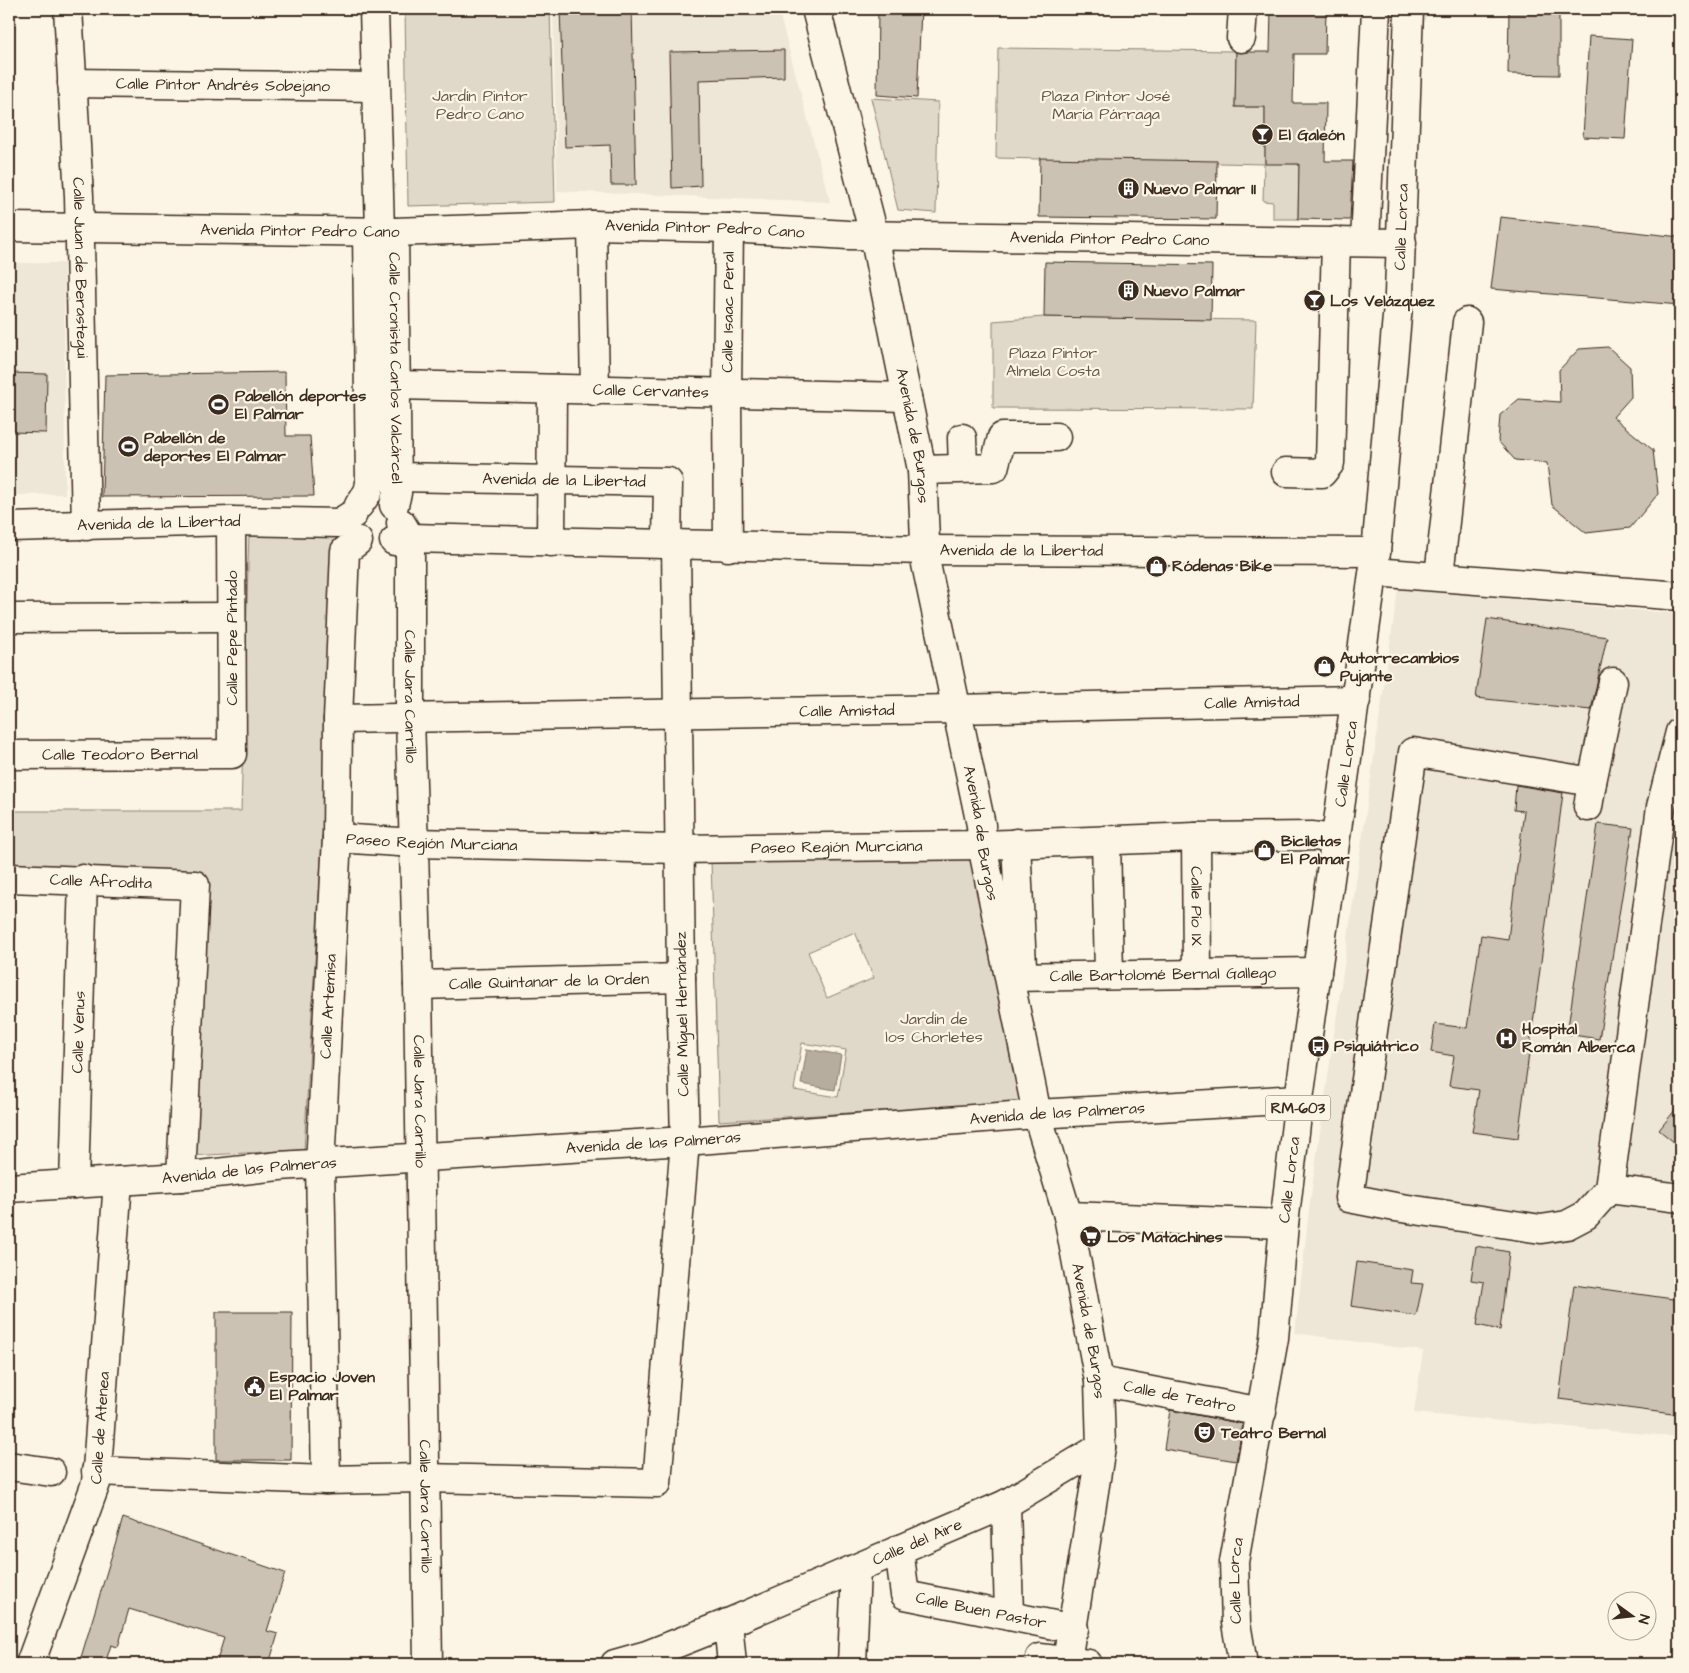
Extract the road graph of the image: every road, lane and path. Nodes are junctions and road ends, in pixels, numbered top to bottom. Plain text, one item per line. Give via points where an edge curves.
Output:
1 (68, 9) edge
2 (374, 9) edge
3 (816, 9) edge
4 (1243, 9) edge
5 (1376, 9) edge
6 (1409, 9) edge
7 (1241, 38) dead end
8 (72, 83) junction
9 (376, 87) junction
10 (592, 225) junction
11 (9, 227) edge
12 (79, 228) junction
13 (729, 228) junction
14 (380, 232) junction
15 (874, 235) junction
16 (1336, 241) junction
17 (1365, 242) junction
18 (1402, 242) junction
19 (1467, 322) dead end
20 (396, 385) junction
21 (552, 389) junction
22 (595, 391) junction
23 (727, 393) junction
24 (907, 397) junction
25 (1056, 437) dead end
26 (962, 438) dead end
27 (962, 468) junction
28 (922, 470) junction
29 (1286, 472) dead end
30 (396, 477) junction
31 (551, 481) junction
32 (231, 521) junction
33 (352, 523) junction
34 (9, 526) edge
35 (86, 526) junction
36 (400, 527) junction
37 (551, 542) junction
38 (672, 544) junction
39 (728, 547) junction
40 (926, 550) junction
41 (1375, 562) junction
42 (1439, 576) junction
43 (1680, 596) edge
44 (232, 617) junction
45 (9, 618) edge
46 (1613, 682) dead end
47 (1356, 700) junction
48 (955, 709) junction
49 (677, 714) junction
50 (410, 717) junction
51 (338, 718) junction
52 (1680, 732) edge
53 (232, 754) joint
54 (9, 755) edge
55 (1196, 837) junction
56 (337, 838) junction
57 (1335, 839) junction
58 (1106, 840) junction
59 (414, 843) junction
60 (1016, 843) junction
61 (982, 845) junction
62 (679, 849) junction
63 (9, 878) edge
64 (83, 879) junction
65 (1317, 972) junction
66 (1109, 974) junction
67 (1197, 974) junction
68 (1016, 976) junction
69 (680, 978) junction
70 (418, 985) junction
71 (1299, 1099) junction
72 (1037, 1114) junction
73 (685, 1141) junction
74 (420, 1159) junction
75 (320, 1165) junction
76 (181, 1177) junction
77 (118, 1182) junction
78 (74, 1184) junction
79 (9, 1188) edge
80 (1609, 1189) junction
81 (1680, 1198) edge
82 (1068, 1216) junction
83 (1284, 1224) junction
84 (1099, 1381) junction
85 (1262, 1412) junction
86 (1101, 1446) junction
87 (9, 1466) edge
88 (96, 1471) junction
89 (51, 1472) dead end
90 (423, 1478) junction
91 (326, 1480) junction
92 (1006, 1504) junction
93 (899, 1549) junction
94 (856, 1569) junction
95 (1009, 1616) junction
96 (728, 1623) junction
97 (1046, 1625) junction
98 (1074, 1629) junction
99 (647, 1660) edge
100 (1040, 1661) edge
101 (1078, 1662) edge
102 (30, 1664) edge
103 (428, 1664) edge
104 (615, 1664) edge
105 (732, 1664) edge
106 (852, 1664) edge
107 (1244, 1664) edge

1 - 8 street, Calle Juan de Berastegui
2 - 9 street, Calle Cronista Carlos Valcárcel
3 - 15 street, Avenida de Burgos
4 - 7 street
5 - 17 street
6 - 18 street, Calle Lorca / RM-603
8 - 9 street, Calle Pintor Andrés Sobejano
8 - 12 street, Calle Juan de Berastegui
9 - 14 street, Calle Cronista Carlos Valcárcel
10 - 13 street, Avenida Pintor Pedro Cano
10 - 14 street, Avenida Pintor Pedro Cano
10 - 22 street
11 - 12 street, Avenida Pintor Pedro Cano
12 - 14 street, Avenida Pintor Pedro Cano
12 - 35 street, Calle Juan de Berastegui
13 - 15 street, Avenida Pintor Pedro Cano
13 - 23 street, Calle Isaac Peral
14 - 20 street, Calle Cronista Carlos Valcárcel
14 - 33 street, Calle Cronista Carlos Valcárcel via 370,483
15 - 16 street, Avenida Pintor Pedro Cano
15 - 24 street, Avenida de Burgos
16 - 17 street, Avenida Pintor Pedro Cano
16 - 29 street via 1330,463 1322,473
17 - 18 street, Avenida Pintor Pedro Cano
18 - 41 street, Calle Lorca / RM-603
19 - 42 street
20 - 21 street, Calle Cervantes
20 - 30 street, Calle Cronista Carlos Valcárcel
21 - 22 street, Calle Cervantes
21 - 31 street
22 - 23 street, Calle Cervantes
23 - 24 street, Calle Cervantes
23 - 39 street, Calle Isaac Peral
24 - 28 street, Avenida de Burgos
25 - 27 street via 1002,438 994,468
26 - 27 street
27 - 28 street
28 - 40 street, Avenida de Burgos
30 - 31 street, Avenida de la Libertad
30 - 36 street, Calle Cronista Carlos Valcárcel
31 - 37 street
31 - 38 street, Avenida de la Libertad via 668,482
32 - 33 street, Avenida de la Libertad
32 - 35 street, Avenida de la Libertad
32 - 44 street, Calle Pepe Pintado
33 - 36 street via 367,546 376,548
33 - 36 street via 367,499 376,498 387,500
33 - 51 street, Calle Artemisa via 346,551
34 - 35 street, Avenida de la Libertad
36 - 37 street, Avenida de la Libertad
36 - 50 street, Calle Jara Carrillo
37 - 38 street, Avenida de la Libertad
38 - 39 street, Avenida de la Libertad
38 - 49 street, Calle Miguel Hernández
39 - 40 street, Avenida de la Libertad
40 - 41 street, Avenida de la Libertad
40 - 48 street, Avenida de Burgos via 926,564
41 - 42 street, Avenida de la Libertad
41 - 47 street, Calle Lorca / RM-603
42 - 43 street, Avenida de la Libertad
44 - 45 street
44 - 53 street, Calle Pepe Pintado
46 - 80 street via 1590,794 1413,752 1349,1198 1541,1229 1566,1226 1586,1215
47 - 48 street, Calle Amistad
47 - 57 street, Calle Lorca / RM-603
48 - 49 street, Calle Amistad
48 - 61 street, Avenida de Burgos via 981,825
49 - 50 street, Calle Amistad
49 - 62 street, Calle Miguel Hernández
50 - 51 street, Calle Amistad
50 - 59 street, Calle Jara Carrillo
51 - 56 street, Calle Artemisa
52 - 80 street via 1662,807
53 - 54 street, Calle Teodoro Bernal
55 - 57 street, Paseo Región Murciana via 1313,836
55 - 58 street, Paseo Región Murciana
55 - 67 street, Calle Pío IX
56 - 59 street, Paseo Región Murciana
56 - 75 street, Calle Artemisa
57 - 65 street, Calle Lorca / RM-603
58 - 60 street, Paseo Región Murciana
58 - 66 street
59 - 62 street, Paseo Región Murciana
59 - 70 street, Calle Jara Carrillo
60 - 61 street, Paseo Región Murciana
60 - 68 street
61 - 62 street, Paseo Región Murciana
61 - 68 street, Avenida de Burgos
62 - 69 street, Calle Miguel Hernández
63 - 64 street, Calle Afrodita
64 - 76 street, Calle Afrodita via 195,885
64 - 78 street, Calle Venus
65 - 67 street, Calle Bartolomé Bernal Gallego
65 - 71 street, Calle Lorca / RM-603
66 - 67 street, Calle Bartolomé Bernal Gallego
66 - 68 street, Calle Bartolomé Bernal Gallego
68 - 72 street, Avenida de Burgos
69 - 70 street, Calle Quintanar de la Orden
69 - 73 street, Calle Miguel Hernández
70 - 74 street, Calle Jara Carrillo
71 - 72 street, Avenida de las Palmeras
71 - 83 street, Calle Lorca / RM-603
72 - 73 street, Avenida de las Palmeras
72 - 82 street, Avenida de Burgos
73 - 74 street, Avenida de las Palmeras
73 - 90 street, Calle Miguel Hernández via 657,1483
74 - 75 street, Avenida de las Palmeras
74 - 90 street, Calle Jara Carrillo
75 - 76 street, Avenida de las Palmeras via 279,1166
75 - 91 street, Calle Artemisa
76 - 77 street, Avenida de las Palmeras
77 - 78 street, Avenida de las Palmeras
77 - 88 street, Calle de Atenea
78 - 79 street, Avenida de las Palmeras
80 - 81 street
82 - 83 street
82 - 84 street, Avenida de Burgos
83 - 85 street, Calle Lorca / RM-603 via 1274,1338
84 - 85 street, Calle de Teatro
84 - 86 street, Avenida de Burgos
85 - 107 street, Calle Lorca / RM-603 via 1234,1562 1236,1622
86 - 92 street, Calle del Aire
86 - 98 street, Avenida de Burgos
87 - 89 street
88 - 91 street
88 - 102 street, Calle de Atenea via 96,1483
90 - 91 street
90 - 103 street, Calle Jara Carrillo
92 - 93 street, Calle del Aire
92 - 95 street
93 - 94 street, Calle del Aire
93 - 95 street, Calle Buen Pastor via 905,1595
94 - 96 street, Calle del Aire
94 - 106 street
95 - 97 street, Calle Buen Pastor
96 - 99 street, Calle del Aire
96 - 105 street
97 - 98 street, Calle Buen Pastor
97 - 100 street
98 - 101 street, Avenida de Burgos
99 - 104 street, Calle del Aire
100 - 101 street

